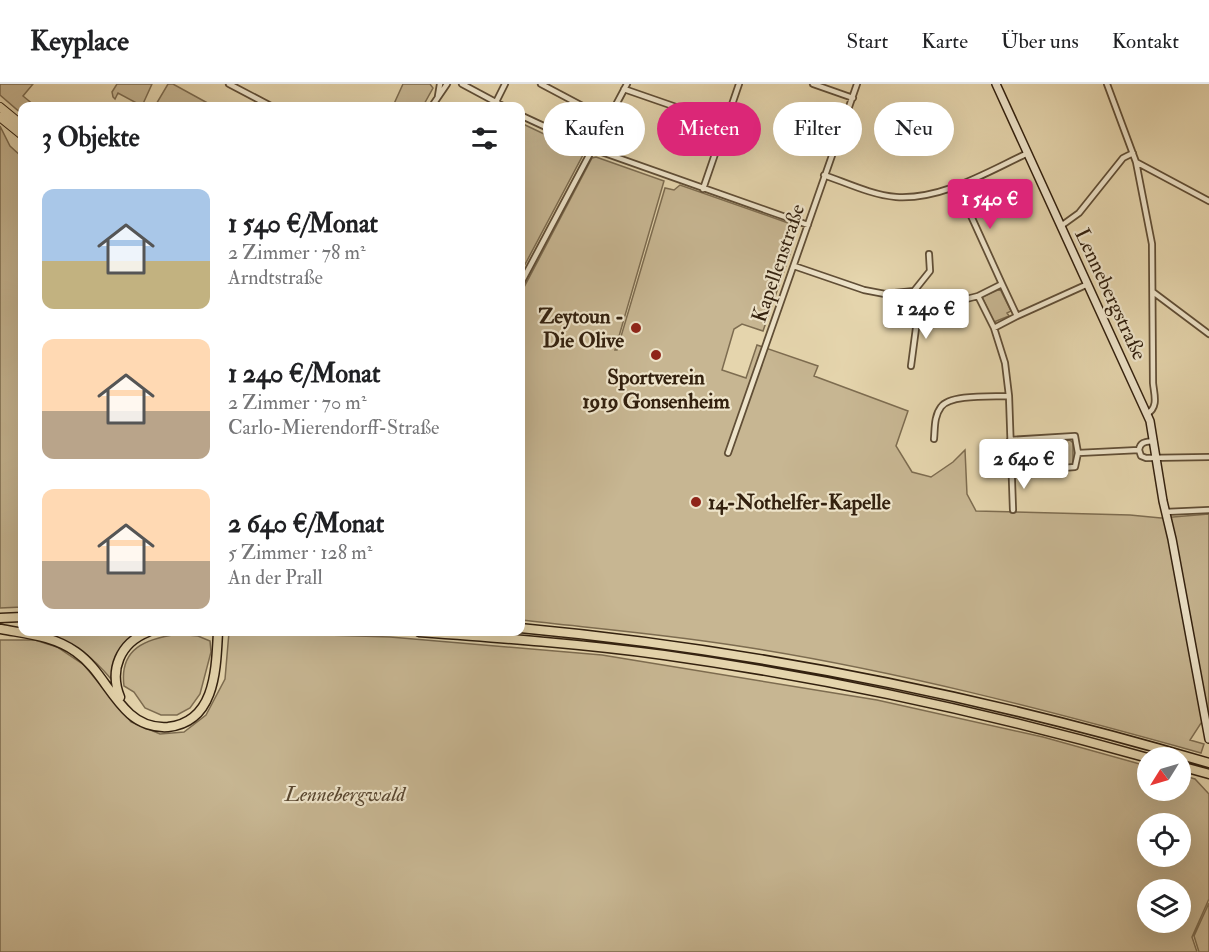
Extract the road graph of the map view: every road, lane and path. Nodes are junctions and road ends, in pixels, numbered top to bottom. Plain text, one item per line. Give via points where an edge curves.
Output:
1 (229, 84) edge
2 (441, 84) edge
3 (447, 84) edge
4 (462, 84) edge
5 (506, 84) edge
6 (541, 84) edge
7 (739, 84) edge
8 (813, 84) edge
9 (857, 84) edge
10 (996, 84) edge
11 (1107, 84) edge
12 (625, 86) edge
13 (853, 98) junction
14 (437, 99) junction
15 (263, 102) edge
16 (435, 102) edge
17 (496, 102) joint
18 (575, 102) edge
19 (616, 102) edge
20 (667, 102) edge
21 (733, 102) edge
22 (0, 107) edge
23 (0, 117) edge
24 (525, 118) edge
25 (18, 122) edge
26 (543, 126) edge
27 (18, 132) edge
28 (1028, 153) junction
29 (1133, 153) junction
30 (589, 156) edge
31 (612, 156) edge
32 (714, 156) edge
33 (1136, 162) junction
34 (825, 175) junction
35 (957, 185) junction
36 (703, 189) junction
37 (1209, 201) edge
38 (808, 225) junction
39 (1061, 226) junction
40 (929, 254) dead end
41 (794, 266) junction
42 (525, 276) edge
43 (1002, 284) junction
44 (1088, 284) junction
45 (914, 291) junction
46 (1153, 292) junction
47 (978, 296) junction
48 (924, 310) junction
49 (1017, 316) junction
50 (994, 328) junction
51 (1209, 334) edge
52 (911, 366) dead end
53 (1009, 396) junction
54 (1147, 414) junction
55 (934, 439) dead end
56 (1010, 440) junction
57 (1154, 441) junction
58 (1139, 450) junction
59 (728, 453) dead end
60 (1078, 453) junction
61 (1156, 456) junction
62 (1209, 457) edge
63 (1011, 471) junction
64 (1013, 510) dead end
65 (1209, 510) edge
66 (1166, 512) junction
67 (18, 617) edge
68 (0, 618) edge
69 (18, 628) edge
70 (1, 629) edge
71 (525, 629) edge
72 (18, 632) edge
73 (41, 636) edge
74 (138, 636) edge
75 (218, 636) edge
76 (469, 636) edge
77 (129, 713) junction
78 (1209, 739) edge
79 (1137, 755) edge
80 (1208, 763) edge
81 (1191, 769) edge
82 (1209, 774) edge

1 - 15 street
2 - 14 street
3 - 14 street
4 - 17 street
5 - 17 street
6 - 18 street
7 - 21 street
8 - 13 street
9 - 13 street, Kapellenstraße
10 - 28 main road, Lennebergstraße
11 - 29 street
12 - 19 street
12 - 20 street
13 - 34 street, Kapellenstraße
14 - 16 street
22 - 25 main road
23 - 27 main road
24 - 26 street
28 - 35 street
28 - 39 main road, Lennebergstraße
29 - 33 street
29 - 39 street via 1123,158 1079,213
30 - 42 street
31 - 36 street
32 - 36 street
33 - 37 street
33 - 46 street via 1152,244
34 - 35 street via 896,197 924,196
34 - 38 street, Kapellenstraße
35 - 43 street
36 - 38 street
38 - 41 street, Kapellenstraße
39 - 44 main road, Lennebergstraße
40 - 45 street via 930,271
41 - 45 street via 864,290 885,294
41 - 59 street, Kapellenstraße
43 - 47 street
43 - 49 street
44 - 49 street
44 - 54 main road, Lennebergstraße
45 - 48 street
46 - 51 street
46 - 54 street via 1155,405
47 - 48 street
47 - 50 street
48 - 52 street via 916,328
49 - 50 street
50 - 53 street via 1005,363
53 - 55 street via 947,401 936,417
53 - 56 street
54 - 57 main road, Lennebergstraße
56 - 60 street via 1075,436
56 - 63 street
57 - 58 street via 1142,443
57 - 61 main road, Lennebergstraße
58 - 60 street
58 - 61 street via 1143,457
60 - 63 street via 1076,467
61 - 62 street
61 - 66 main road, Lennebergstraße
63 - 64 street
65 - 66 street
66 - 78 main road, Lennebergstraße
67 - 68 highway
69 - 70 highway
70 - 72 highway
71 - 80 highway via 662,644 863,677 1053,718
73 - 77 highway via 75,651 97,671
74 - 77 highway via 120,656 115,670 117,691
75 - 77 highway via 211,690 197,713 187,721 165,727 144,723
76 - 79 highway via 583,645 862,688 1050,730
81 - 82 highway

